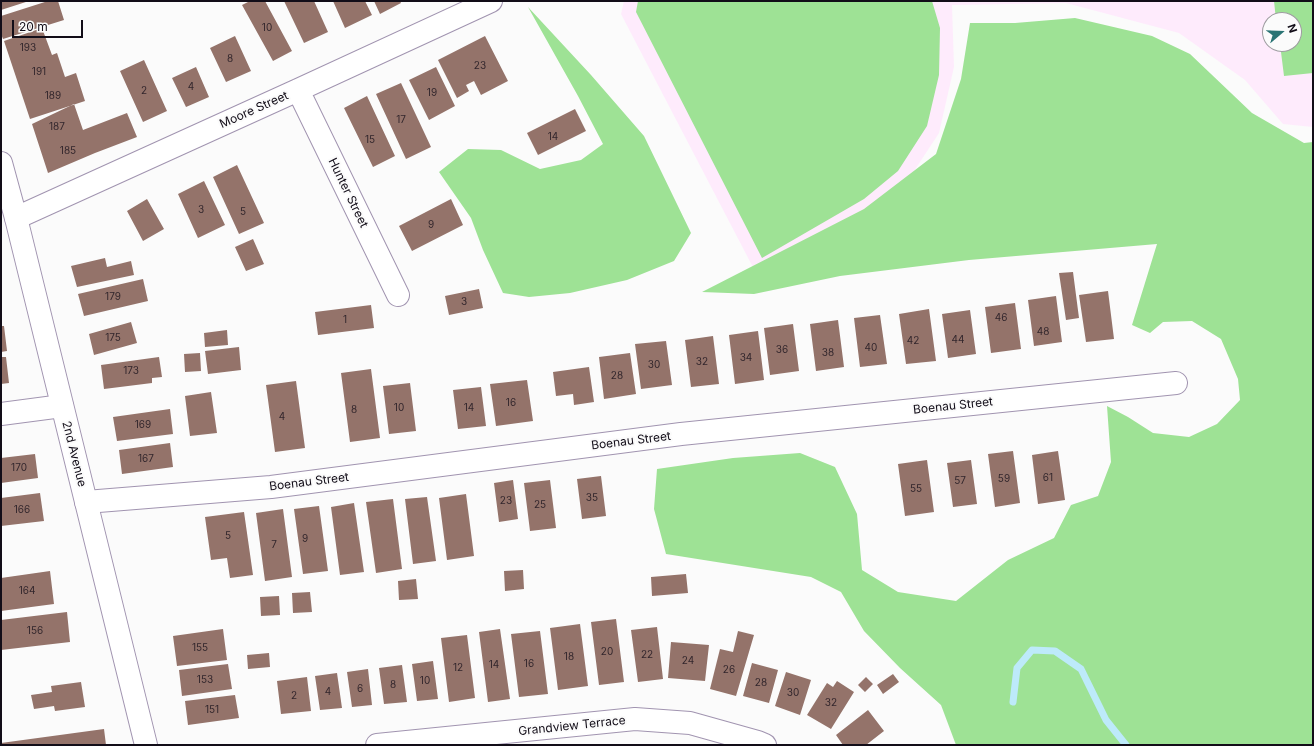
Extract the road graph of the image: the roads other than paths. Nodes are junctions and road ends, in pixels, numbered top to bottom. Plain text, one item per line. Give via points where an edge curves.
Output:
1 (491, 1) edge
2 (298, 90) junction
3 (2, 168) edge
4 (16, 218) junction
5 (398, 295) dead end
6 (1176, 383) dead end
7 (62, 406) junction
8 (1, 414) edge
9 (86, 502) junction
10 (146, 745) edge
11 (377, 745) edge
12 (765, 745) edge

1 - 2 street, Moore Street
2 - 4 street, Moore Street
2 - 5 street, Hunter Street
3 - 4 street, 2nd Avenue
4 - 7 street, 2nd Avenue
6 - 9 street, Boenau Street via 681,434 271,487
7 - 8 street
7 - 9 street, 2nd Avenue
9 - 10 street, 2nd Avenue
11 - 12 street, Grandview Terrace via 635,720 690,723

